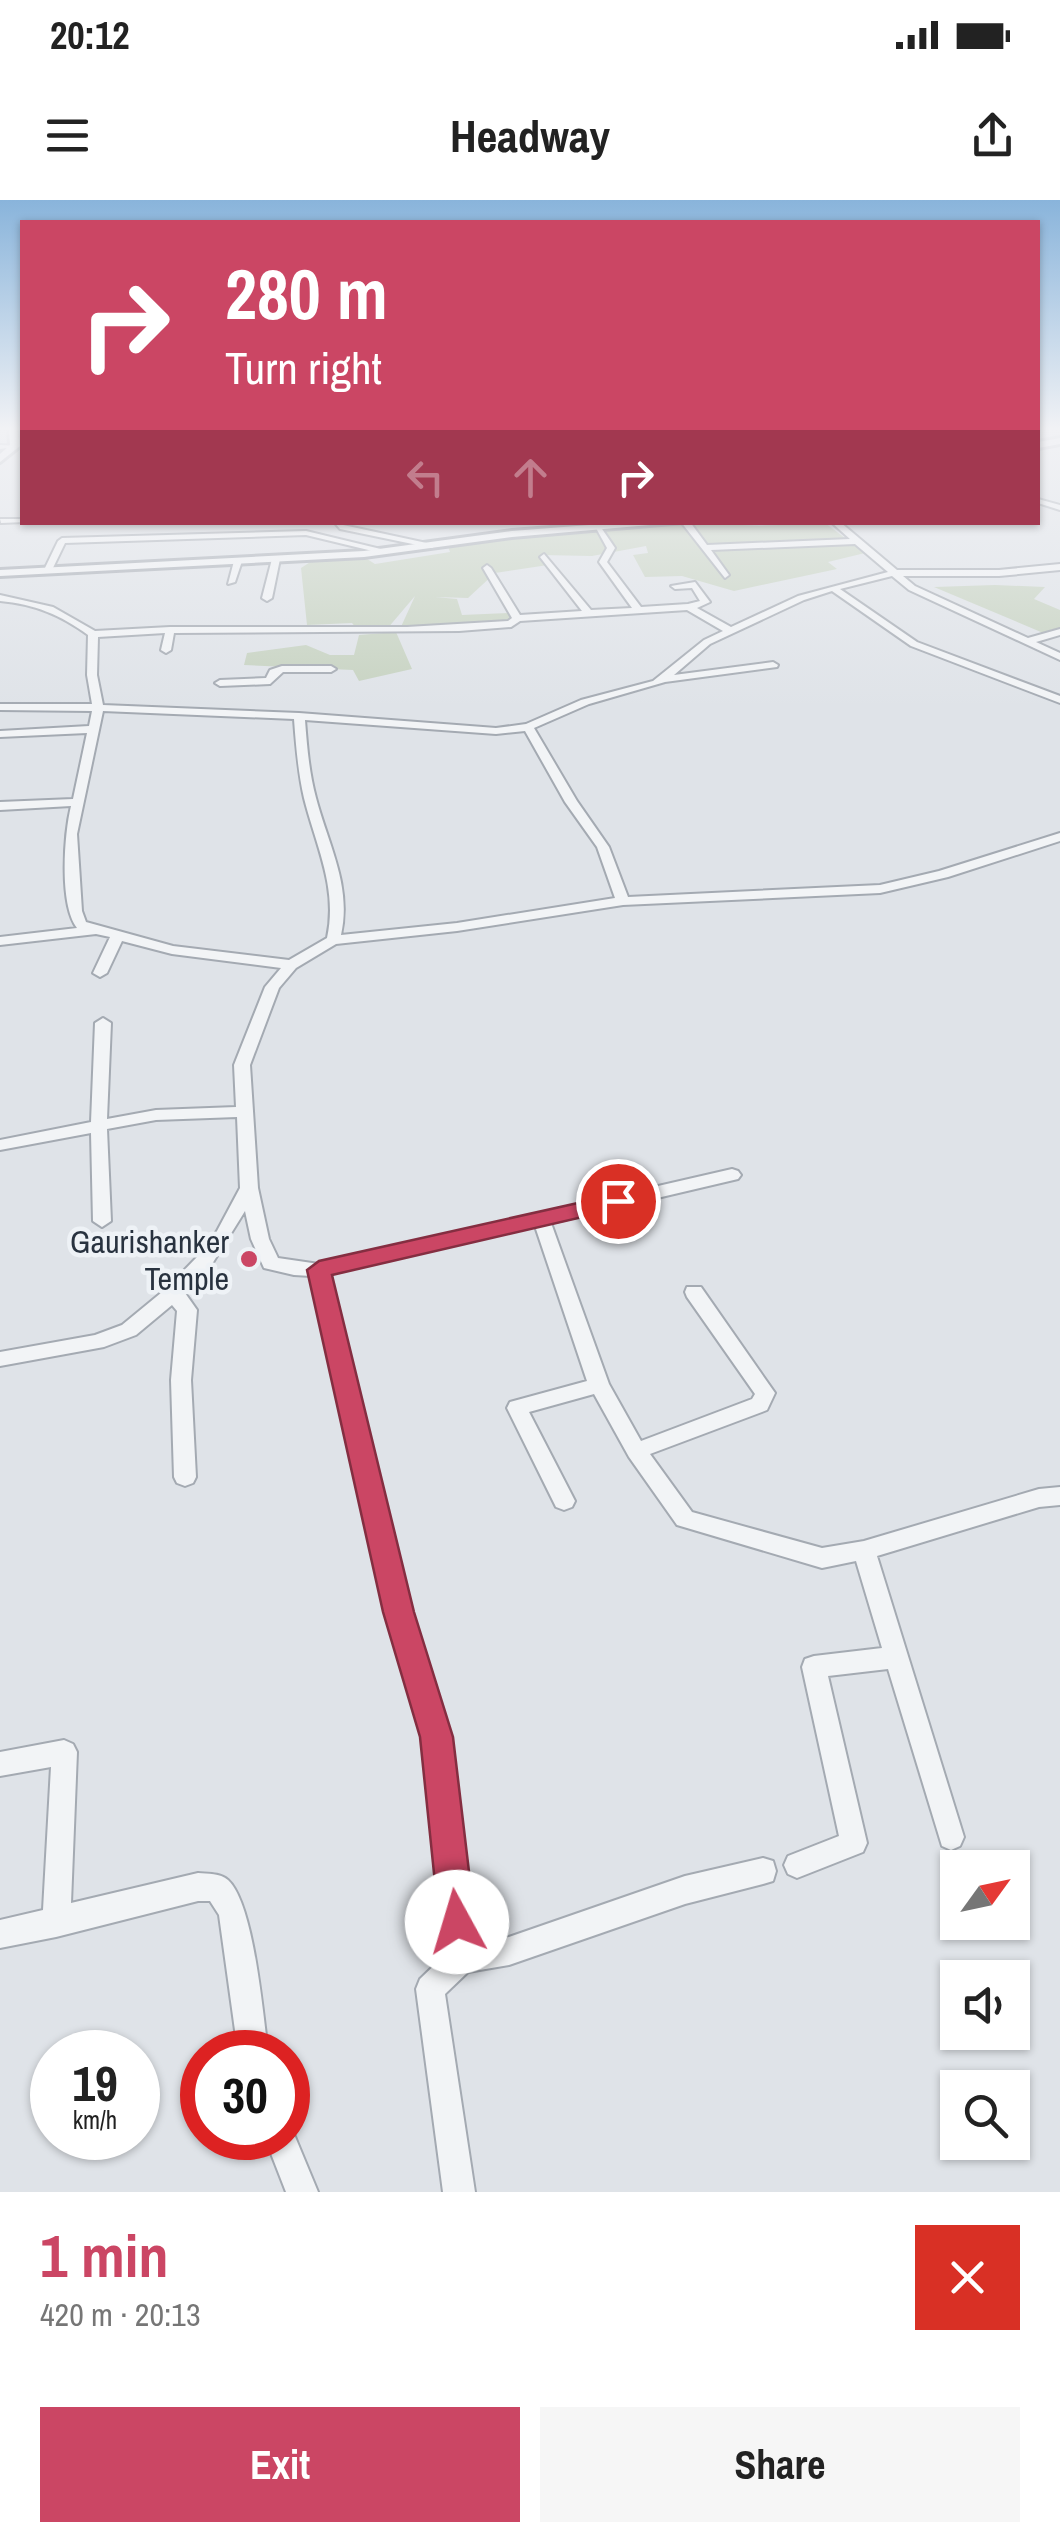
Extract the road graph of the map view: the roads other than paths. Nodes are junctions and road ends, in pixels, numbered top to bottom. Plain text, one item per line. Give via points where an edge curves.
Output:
1 (161, 525) edge
2 (241, 525) edge
3 (339, 525) edge
4 (646, 525) edge
5 (679, 525) edge
6 (839, 525) edge
7 (600, 528) junction
8 (70, 532) dead end
9 (175, 532) dead end
10 (244, 537) junction
11 (858, 541) junction
12 (62, 542) junction
13 (432, 545) junction
14 (704, 548) junction
15 (385, 551) junction
16 (276, 558) junction
17 (544, 558) dead end
18 (238, 560) junction
19 (1060, 567) edge
20 (487, 568) dead end
21 (48, 570) junction
22 (0, 573) edge
23 (893, 573) junction
24 (725, 576) dead end
25 (231, 582) dead end
26 (674, 586) dead end
27 (833, 588) junction
28 (0, 598) edge
29 (267, 598) dead end
30 (689, 608) junction
31 (638, 610) junction
32 (588, 614) junction
33 (517, 618) junction
34 (170, 630) junction
35 (730, 631) junction
36 (1060, 632) edge
37 (93, 634) junction
38 (1026, 642) junction
39 (166, 650) dead end
40 (1060, 657) edge
41 (774, 666) dead end
42 (331, 669) dead end
43 (663, 679) junction
44 (220, 683) dead end
45 (254, 697) junction
46 (1060, 700) edge
47 (0, 706) edge
48 (98, 710) junction
49 (184, 711) junction
50 (299, 716) junction
51 (182, 726) dead end
52 (528, 727) junction
53 (94, 728) junction
54 (0, 734) edge
55 (78, 802) junction
56 (0, 806) edge
57 (1060, 837) edge
58 (623, 901) junction
59 (92, 930) junction
60 (117, 937) junction
61 (333, 940) junction
62 (0, 941) edge
63 (290, 965) junction
64 (100, 973) dead end
65 (103, 1023) dead end
66 (245, 1112) junction
67 (99, 1126) junction
68 (0, 1145) edge
69 (732, 1175) dead end
70 (249, 1188) junction
71 (541, 1219) junction
72 (102, 1221) dead end
73 (319, 1270) junction
74 (694, 1292) dead end
75 (174, 1294) junction
76 (0, 1359) edge
77 (599, 1384) junction
78 (636, 1452) junction
79 (184, 1478) dead end
80 (1060, 1496) edge
81 (564, 1502) dead end
82 (864, 1550) junction
83 (896, 1658) junction
84 (0, 1764) edge
85 (951, 1837) dead end
86 (797, 1865) dead end
87 (763, 1870) dead end
88 (56, 1924) junction
89 (0, 1934) edge
90 (461, 1959) junction
91 (250, 2030) edge
92 (289, 2160) edge
93 (302, 2192) edge
94 (459, 2192) edge

1 - 9 street via 160,532
2 - 10 street
3 - 13 street
4 - 7 street
5 - 14 street
6 - 11 street
7 - 13 street
7 - 31 street via 611,548 603,562
8 - 12 street
10 - 12 street
10 - 15 street via 306,533
11 - 14 street
11 - 23 street
12 - 21 street
13 - 15 street
14 - 24 street
15 - 16 street
16 - 18 street
16 - 29 street
17 - 32 street
18 - 21 street
18 - 25 street
19 - 23 street
20 - 33 street
21 - 22 street
23 - 27 street
23 - 38 street via 938,602
26 - 30 street via 700,589 705,602
27 - 35 street
27 - 46 street via 914,644
28 - 37 street via 74,617
30 - 31 street
30 - 35 street
31 - 32 street
32 - 33 street
33 - 34 street via 512,624 398,632
34 - 37 street
34 - 39 street
35 - 43 street via 691,652
36 - 38 street
37 - 48 street
38 - 40 street
41 - 43 street
42 - 45 street via 276,670
43 - 52 street
44 - 45 street
45 - 49 street
45 - 50 street
47 - 48 street
48 - 49 street
48 - 53 street
49 - 51 street
50 - 52 street via 464,731
50 - 61 street via 309,798 333,870 340,918
52 - 58 street via 603,847
53 - 54 street
53 - 55 street
55 - 56 street
55 - 59 street via 71,834 75,910 80,925
57 - 58 street via 880,889
58 - 61 street
59 - 60 street
59 - 62 street
60 - 63 street
60 - 64 street
61 - 63 street
63 - 66 street via 272,986 242,1065
65 - 67 street
66 - 67 street via 156,1115
66 - 70 street
67 - 68 street
67 - 72 street
69 - 71 street
70 - 73 street via 271,1262
70 - 75 street via 224,1234
71 - 73 street
71 - 77 street
73 - 90 street via 398,1612 436,1737
74 - 78 street via 765,1393 760,1404
75 - 76 street via 130,1330
75 - 79 street via 187,1310
77 - 78 street
77 - 81 street via 518,1408
78 - 82 street via 685,1519 822,1558
80 - 82 street
82 - 83 street
83 - 85 street
83 - 86 street via 814,1667 854,1843
84 - 88 street via 64,1752
87 - 90 street via 684,1890 510,1951
88 - 89 street
88 - 91 street via 198,1887 217,1888 232,1910
90 - 94 street via 430,1989
92 - 93 street

